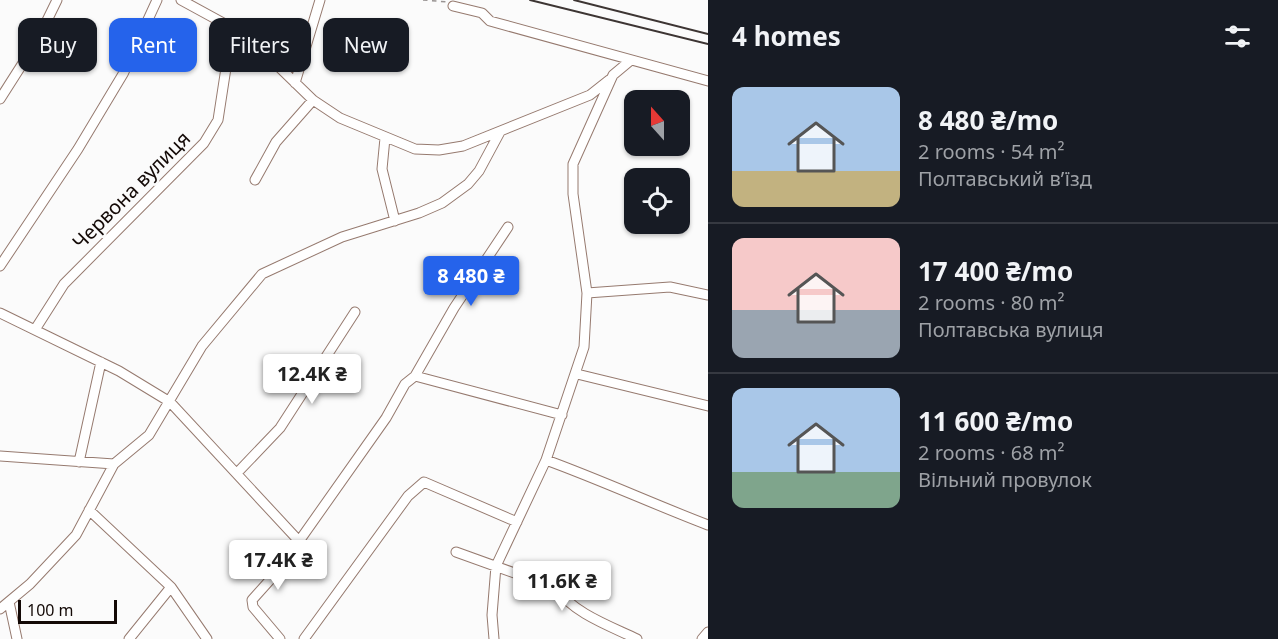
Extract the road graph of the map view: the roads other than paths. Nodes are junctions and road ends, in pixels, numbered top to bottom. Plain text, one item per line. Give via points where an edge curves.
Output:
1 (57, 0) edge
2 (158, 0) edge
3 (181, 0) edge
4 (320, 0) edge
5 (453, 6) road end
6 (214, 18) edge
7 (631, 60) junction
8 (225, 72) edge
9 (284, 72) edge
10 (611, 79) junction
11 (708, 81) edge
12 (295, 83) junction
13 (0, 99) edge
14 (313, 100) junction
15 (500, 132) junction
16 (385, 138) junction
17 (255, 180) dead end
18 (395, 221) junction
19 (508, 227) dead end
20 (0, 266) edge
21 (587, 293) junction
22 (708, 295) edge
23 (355, 312) dead end
24 (0, 313) edge
25 (36, 328) junction
26 (101, 362) junction
27 (577, 374) junction
28 (415, 376) junction
29 (170, 402) junction
30 (708, 406) edge
31 (562, 415) junction
32 (0, 456) edge
33 (546, 460) junction
34 (79, 462) junction
35 (114, 464) junction
36 (237, 473) junction
37 (89, 510) junction
38 (517, 522) junction
39 (708, 525) edge
40 (298, 540) junction
41 (456, 552) dead end
42 (496, 566) junction
43 (171, 587) junction
44 (9, 602) junction
45 (0, 609) edge
46 (708, 632) edge
47 (17, 639) edge
48 (129, 639) edge
49 (207, 639) edge
50 (280, 639) edge
51 (304, 639) edge
52 (494, 639) edge
53 (637, 639) edge
54 (702, 639) edge

1 - 13 street
2 - 20 street via 123,74
3 - 6 street
4 - 12 street
5 - 7 street via 482,13 490,21
7 - 10 street
7 - 11 street
8 - 25 street, Червона вулиця via 218,120 204,143 64,284
9 - 12 street
10 - 15 street via 590,95
10 - 21 street via 573,164 573,194
12 - 14 street
14 - 16 street via 340,118
14 - 17 street via 276,142
15 - 16 street via 439,150 415,149
15 - 18 street via 468,184 442,203
16 - 18 street via 382,170
18 - 29 street via 342,237 262,274 208,338
19 - 28 street
21 - 22 street via 670,287
21 - 27 street via 584,347
23 - 36 street via 280,428
24 - 25 street
25 - 26 street
26 - 29 street
26 - 34 street
27 - 30 street
27 - 31 street
28 - 31 street
28 - 40 street via 405,384 386,418
29 - 35 street via 149,435
29 - 36 street
31 - 33 street
32 - 34 street
33 - 38 street
33 - 39 street
34 - 35 street
35 - 37 street
36 - 40 street
37 - 43 street
37 - 44 street via 76,535
38 - 42 street
38 - 51 street via 424,482 408,496
40 - 50 street via 252,600 253,607
41 - 42 street
42 - 52 street
42 - 53 street via 556,588 561,596 591,616
43 - 48 street
43 - 49 street
44 - 45 street
44 - 47 street
46 - 54 street

